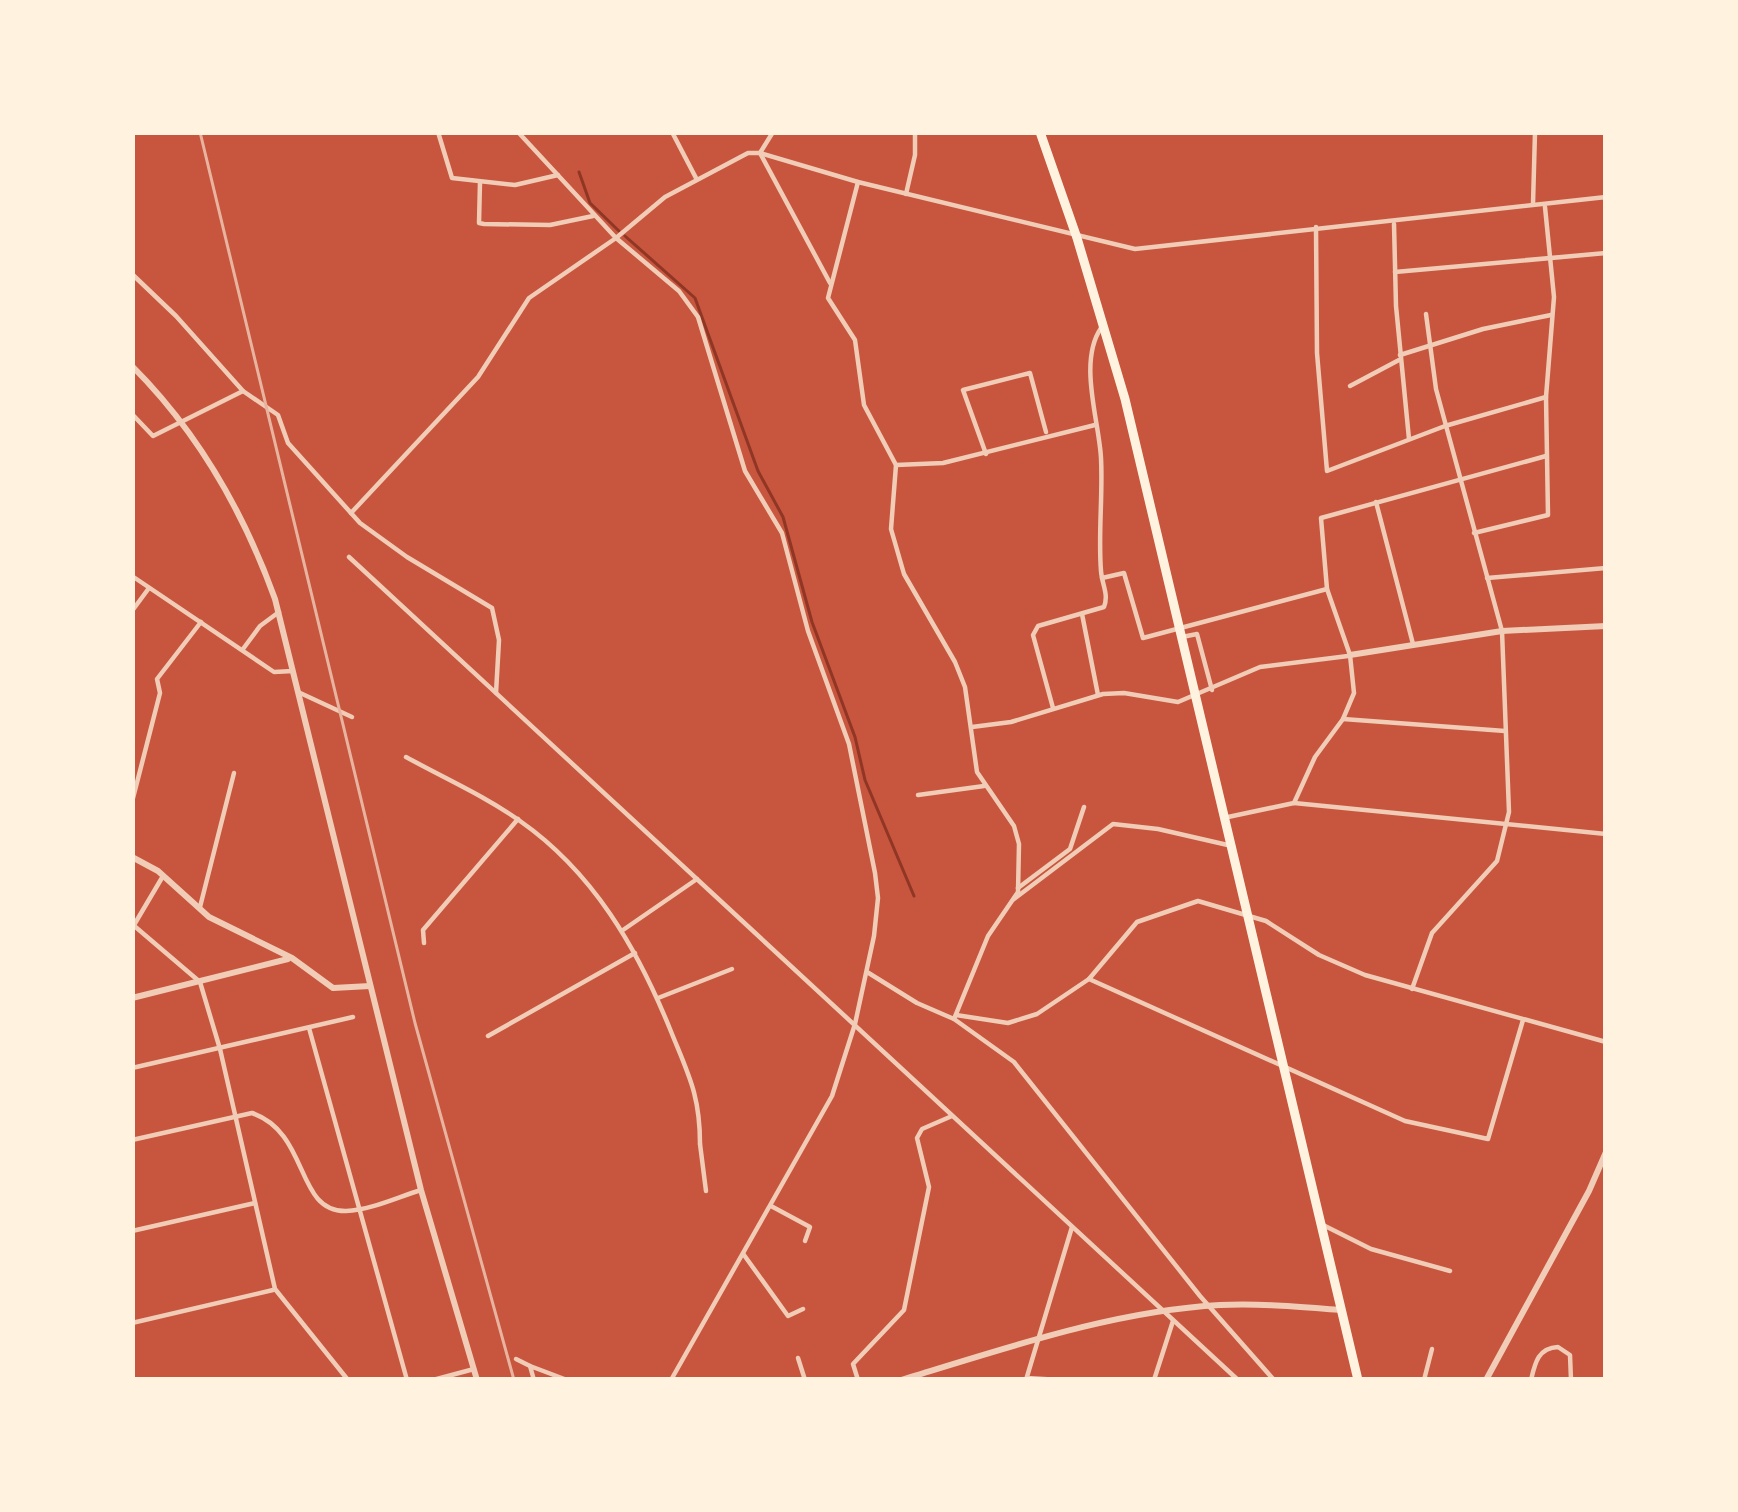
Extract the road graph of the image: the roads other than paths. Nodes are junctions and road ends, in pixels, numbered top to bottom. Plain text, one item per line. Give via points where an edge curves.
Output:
1 (438, 132) edge
2 (518, 132) edge
3 (672, 132) edge
4 (773, 132) edge
5 (916, 132) edge
6 (1040, 132) edge
7 (1535, 132) edge
8 (760, 153) junction
9 (560, 175) junction
10 (696, 178) junction
11 (481, 182) junction
12 (858, 182) junction
13 (906, 194) junction
14 (1606, 201) edge
15 (1545, 205) junction
16 (1533, 206) junction
17 (596, 215) junction
18 (1394, 221) junction
19 (1316, 226) junction
20 (616, 238) junction
21 (1077, 238) junction
22 (1606, 253) edge
23 (1552, 260) junction
24 (1395, 272) junction
25 (132, 274) edge
26 (830, 283) junction
27 (1426, 314) dead end
28 (1553, 315) junction
29 (1104, 323) junction
30 (1432, 348) junction
31 (1400, 357) junction
32 (132, 366) edge
33 (1350, 386) dead end
34 (243, 391) junction
35 (1546, 397) junction
36 (132, 414) edge
37 (180, 421) junction
38 (1097, 424) junction
39 (1445, 426) junction
40 (1046, 434) junction
41 (1409, 439) junction
42 (986, 454) junction
43 (1546, 456) junction
44 (896, 465) junction
45 (1461, 479) junction
46 (1376, 502) junction
47 (351, 513) junction
48 (1474, 533) junction
49 (349, 557) dead end
50 (1606, 568) edge
51 (132, 576) edge
52 (1102, 578) junction
53 (1486, 578) junction
54 (149, 588) junction
55 (1327, 589) junction
56 (132, 611) edge
57 (279, 613) junction
58 (1082, 614) junction
59 (201, 622) junction
60 (1606, 626) edge
61 (1502, 632) junction
62 (1181, 633) junction
63 (1413, 644) junction
64 (243, 649) junction
65 (1350, 655) junction
66 (293, 671) junction
67 (1212, 690) junction
68 (298, 692) junction
69 (496, 693) junction
70 (1098, 695) junction
71 (1053, 708) junction
72 (352, 717) dead end
73 (1343, 719) junction
74 (972, 727) junction
75 (1506, 731) junction
76 (406, 758) dead end
77 (234, 773) dead end
78 (984, 786) junction
79 (918, 795) dead end
80 (132, 802) edge
81 (1294, 803) junction
82 (1084, 807) dead end
83 (1225, 818) junction
84 (518, 819) junction
85 (1508, 823) junction
86 (1606, 834) edge
87 (1232, 846) junction
88 (132, 857) edge
89 (163, 876) junction
90 (698, 878) junction
91 (1018, 888) junction
92 (1014, 899) junction
93 (200, 908) junction
94 (1248, 915) junction
95 (134, 927) edge
96 (623, 930) junction
97 (424, 944) dead end
98 (635, 953) junction
99 (292, 958) junction
100 (732, 969) dead end
101 (866, 972) junction
102 (1089, 979) junction
103 (200, 982) junction
104 (370, 986) junction
105 (1412, 989) junction
106 (132, 998) edge
107 (658, 998) junction
108 (353, 1017) dead end
109 (955, 1017) junction
110 (1523, 1020) junction
111 (855, 1024) junction
112 (309, 1028) junction
113 (488, 1036) dead end
114 (1606, 1042) edge
115 (220, 1049) junction
116 (1283, 1067) junction
117 (132, 1068) edge
118 (235, 1115) junction
119 (952, 1115) junction
120 (132, 1140) edge
121 (1606, 1151) edge
122 (421, 1190) junction
123 (706, 1191) dead end
124 (255, 1203) junction
125 (771, 1206) junction
126 (358, 1210) junction
127 (1321, 1224) junction
128 (1072, 1227) junction
129 (132, 1232) edge
130 (805, 1241) dead end
131 (744, 1255) junction
132 (1450, 1271) dead end
133 (275, 1289) junction
134 (803, 1310) dead end
135 (1342, 1310) junction
136 (1164, 1311) junction
137 (1173, 1321) junction
138 (132, 1323) edge
139 (1037, 1342) junction
140 (1432, 1349) dead end
141 (798, 1358) dead end
142 (516, 1359) dead end
143 (484, 1365) dead end
144 (530, 1366) junction
145 (474, 1368) junction
146 (1026, 1379) edge
147 (348, 1380) edge
148 (407, 1380) edge
149 (433, 1380) edge
150 (477, 1380) edge
151 (534, 1380) edge
152 (567, 1380) edge
153 (671, 1380) edge
154 (805, 1380) edge
155 (858, 1380) edge
156 (901, 1380) edge
157 (1060, 1380) edge
158 (1154, 1380) edge
159 (1238, 1380) edge
160 (1274, 1380) edge
161 (1358, 1380) edge
162 (1424, 1380) edge
163 (1486, 1380) edge
164 (1531, 1380) edge
165 (1571, 1380) edge

1 - 11 street via 452,178
2 - 9 street
3 - 10 street
4 - 8 street
5 - 13 street
6 - 21 highway
7 - 16 street
8 - 10 street
8 - 12 street
8 - 26 street
9 - 11 street
9 - 17 street
10 - 20 street
11 - 17 street via 478,223 550,225
12 - 13 street
12 - 26 street
13 - 21 street
14 - 15 street
15 - 16 street
15 - 23 street
16 - 18 street
17 - 20 street
18 - 19 street
18 - 24 street
19 - 21 street via 1135,249
19 - 41 street via 1324,465 1328,471
20 - 47 street via 520,306 478,377
20 - 101 street via 698,317 745,471 782,533 845,730 869,837 878,898
21 - 29 highway
22 - 23 street
23 - 24 street
23 - 28 street
24 - 31 street
25 - 34 street
26 - 44 street via 828,298 859,353 864,405
27 - 30 street
28 - 30 street
28 - 35 street
29 - 38 street via 1092,360
29 - 62 highway
30 - 31 street
30 - 39 street
31 - 33 street
31 - 41 street
32 - 37 street
34 - 37 street
34 - 47 street via 274,411 288,443
35 - 39 street
35 - 43 street
36 - 37 street via 153,436
37 - 57 street via 250,534
38 - 40 street
38 - 52 street
39 - 41 street
39 - 45 street
40 - 42 street
40 - 42 street via 1030,373 963,390
42 - 44 street
43 - 45 street
43 - 48 street via 1548,514
44 - 74 street via 891,529 904,574 955,662
45 - 46 street
45 - 48 street
46 - 55 street via 1321,518
46 - 63 street
47 - 69 street via 492,608
48 - 53 street
49 - 69 street
50 - 53 street
51 - 54 street
52 - 58 street via 1104,608
52 - 62 street via 1124,573 1143,638
53 - 61 street
54 - 56 street
54 - 59 street
55 - 62 street
55 - 65 street
57 - 64 street
57 - 66 street
58 - 70 street
58 - 71 street via 1033,634
59 - 64 street
59 - 80 street via 157,679
60 - 61 street
61 - 63 street
61 - 75 street
62 - 67 street via 1197,634
62 - 83 highway
63 - 65 street
64 - 66 street via 274,672
65 - 67 street via 1260,668
65 - 73 street via 1354,694
66 - 68 street
67 - 70 street via 1178,702
68 - 72 street
68 - 104 street
69 - 90 street
70 - 71 street
71 - 74 street
73 - 75 street
73 - 81 street
74 - 78 street
75 - 85 street
76 - 84 street
77 - 93 street
78 - 79 street
78 - 91 street via 1014,826
81 - 83 street
81 - 85 street
82 - 91 street via 1070,849
83 - 87 highway
84 - 96 street via 586,880
84 - 97 street via 423,930
85 - 86 street
85 - 105 street via 1490,872 1432,933
87 - 92 street via 1113,824
87 - 94 highway
88 - 89 street
89 - 93 street
89 - 95 street
90 - 96 street
90 - 111 street
91 - 92 street
92 - 109 street via 988,936
93 - 99 street
94 - 102 street via 1198,901 1146,917
94 - 105 street via 1333,962
94 - 116 highway
95 - 103 street
96 - 98 street
98 - 107 street
98 - 113 street
99 - 103 street
99 - 104 street via 333,988
100 - 107 street
101 - 109 street
101 - 111 street
102 - 109 street via 1020,1021
102 - 116 street
103 - 106 street
103 - 115 street
104 - 122 street
105 - 110 street
107 - 123 street via 700,1104
108 - 112 street
109 - 160 street via 1030,1080
110 - 114 street
110 - 116 street via 1488,1139 1405,1121
111 - 119 street
111 - 125 street via 832,1096
112 - 115 street
112 - 126 street
115 - 117 street
115 - 118 street
116 - 127 highway
118 - 120 street
118 - 124 street
118 - 126 street via 270,1121 291,1143 312,1194 331,1208
119 - 128 street
119 - 155 street via 917,1138 929,1187 904,1310 853,1364
121 - 163 street
122 - 126 street
122 - 145 street
124 - 129 street
124 - 133 street
125 - 130 street via 810,1227
125 - 131 street
126 - 148 street
127 - 132 street via 1371,1249
127 - 135 highway
128 - 136 street
128 - 139 street
131 - 134 street via 788,1316
131 - 153 street
133 - 138 street
133 - 147 street
135 - 136 street
135 - 161 highway
136 - 137 street
136 - 139 street
137 - 158 street
137 - 159 street
139 - 146 street
139 - 156 street
140 - 162 street
141 - 154 street
142 - 144 street
143 - 145 street
144 - 151 street
144 - 152 street
145 - 149 street
145 - 150 street
146 - 157 street
164 - 165 street via 1539,1355 1558,1347 1570,1355

